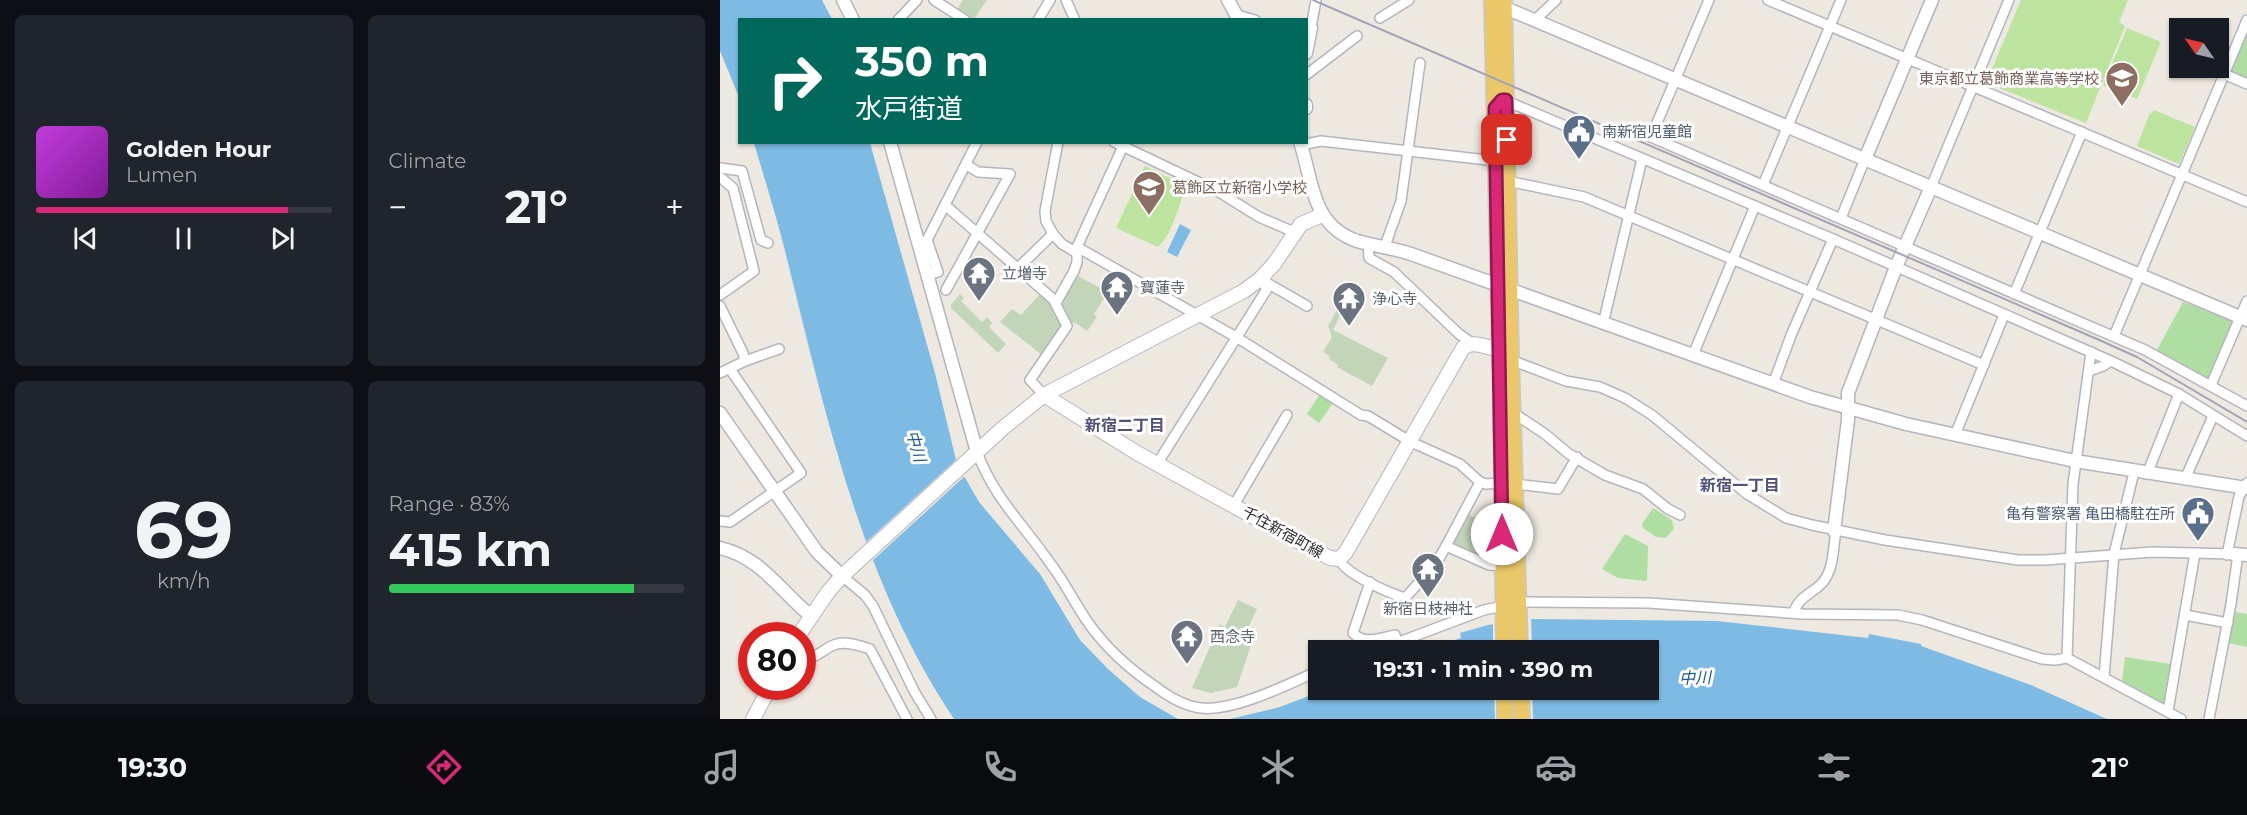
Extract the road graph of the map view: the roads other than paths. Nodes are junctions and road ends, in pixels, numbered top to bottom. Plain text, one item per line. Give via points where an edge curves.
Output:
1 (843, 0) edge
2 (917, 0) edge
3 (934, 0) edge
4 (1050, 0) edge
5 (1066, 0) edge
6 (1228, 0) edge
7 (1316, 0) edge
8 (1409, 0) edge
9 (1556, 0) edge
10 (1709, 0) edge
11 (1768, 0) edge
12 (1841, 0) edge
13 (1932, 0) edge
14 (2009, 0) edge
15 (1498, 2) edge
16 (1238, 17) edge
17 (852, 18) edge
18 (900, 18) edge
19 (961, 18) edge
20 (1039, 18) edge
21 (1074, 18) edge
22 (1380, 18) dead end
23 (1535, 20) junction
24 (2247, 20) edge
25 (1830, 26) junction
26 (1311, 28) joint
27 (1357, 36) dead end
28 (1308, 41) edge
29 (1907, 58) junction
30 (2229, 62) edge
31 (1420, 63) dead end
32 (1308, 73) edge
33 (2229, 76) edge
34 (2222, 78) edge
35 (1676, 80) junction
36 (2247, 84) edge
37 (1974, 86) junction
38 (1500, 104) junction
39 (1788, 127) junction
40 (2082, 132) junction
41 (1308, 143) edge
42 (891, 144) edge
43 (977, 144) edge
44 (1058, 144) edge
45 (1121, 144) edge
46 (1301, 144) edge
47 (1408, 152) junction
48 (1642, 159) junction
49 (1865, 159) junction
50 (1496, 161) junction
51 (966, 165) junction
52 (720, 168) edge
53 (2182, 174) junction
54 (720, 177) edge
55 (1508, 181) junction
56 (1763, 185) junction
57 (1931, 187) junction
58 (2247, 202) edge
59 (945, 206) junction
60 (1755, 206) junction
61 (1322, 215) junction
62 (1629, 216) junction
63 (1841, 218) junction
64 (1294, 232) junction
65 (977, 233) junction
66 (2039, 233) junction
67 (1053, 234) junction
68 (1833, 239) junction
69 (768, 243) dead end
70 (1368, 243) junction
71 (1385, 246) junction
72 (1905, 246) junction
73 (1077, 250) junction
74 (1733, 260) junction
75 (1896, 267) junction
76 (1018, 268) junction
77 (928, 275) junction
78 (2139, 275) junction
79 (1260, 279) junction
80 (1504, 288) junction
81 (946, 290) dead end
82 (1810, 291) junction
83 (720, 294) edge
84 (2014, 294) junction
85 (2247, 301) edge
86 (1056, 303) junction
87 (720, 306) edge
88 (1307, 306) dead end
89 (2004, 315) junction
90 (1199, 316) junction
91 (1876, 319) junction
92 (2244, 319) edge
93 (1603, 324) junction
94 (2114, 336) junction
95 (1236, 337) junction
96 (1473, 344) junction
97 (779, 349) dead end
98 (2091, 352) junction
99 (1505, 354) junction
100 (1693, 355) junction
101 (745, 361) junction
102 (2111, 361) junction
103 (1984, 365) junction
104 (730, 369) junction
105 (2090, 371) junction
106 (720, 374) edge
107 (1773, 384) junction
108 (2211, 385) junction
109 (2179, 394) junction
110 (1044, 395) junction
111 (2247, 406) edge
112 (1847, 409) junction
113 (1512, 412) junction
114 (720, 413) edge
115 (1287, 415) dead end
116 (2213, 416) junction
117 (1955, 435) junction
118 (2247, 436) edge
119 (1411, 442) junction
120 (975, 455) junction
121 (1577, 457) junction
122 (2075, 461) junction
123 (1157, 464) junction
124 (2134, 472) junction
125 (2147, 474) junction
126 (2185, 479) junction
127 (1480, 482) junction
128 (1508, 484) junction
129 (2246, 486) edge
130 (775, 492) junction
131 (1234, 505) junction
132 (1680, 515) dead end
133 (720, 520) edge
134 (1835, 531) junction
135 (1446, 546) junction
136 (720, 548) edge
137 (2194, 553) junction
138 (2114, 554) junction
139 (2236, 554) edge
140 (2071, 558) junction
141 (1339, 560) junction
142 (1502, 566) junction
143 (842, 576) junction
144 (1370, 582) junction
145 (1519, 608) junction
146 (1503, 611) junction
147 (1794, 613) junction
148 (2185, 615) junction
149 (811, 616) junction
150 (807, 622) edge
151 (2228, 623) junction
152 (1369, 640) edge
153 (1369, 640) edge
154 (1397, 640) edge
155 (1406, 640) edge
156 (1504, 640) edge
157 (1520, 640) edge
158 (816, 656) edge
159 (2067, 658) junction
160 (1308, 675) edge
161 (2104, 677) junction
162 (764, 700) edge
163 (1504, 700) edge
164 (1521, 700) edge
165 (2168, 711) junction
166 (753, 719) edge
167 (906, 719) edge
168 (931, 719) edge
169 (1505, 719) edge
170 (1522, 719) edge
171 (2181, 719) edge
172 (2209, 719) edge

1 - 17 street
2 - 18 street
3 - 19 street
4 - 20 street
5 - 21 street
6 - 16 street
7 - 26 street
8 - 22 street
9 - 23 street
10 - 35 street
11 - 25 street
12 - 25 street
13 - 29 street
14 - 37 street
15 - 23 street
15 - 38 highway
23 - 35 street
24 - 30 street
25 - 29 street
25 - 39 street
26 - 28 street
27 - 32 street
29 - 37 street
29 - 49 street
31 - 47 street
33 - 36 street
34 - 53 street
35 - 39 street
35 - 56 street via 1651,137
37 - 40 street
37 - 57 street
38 - 48 street
38 - 50 highway
38 - 55 highway
39 - 49 street
39 - 56 street
40 - 53 street
40 - 66 street
41 - 47 street via 1321,141
42 - 77 street
43 - 51 street
44 - 67 street via 1045,211
45 - 64 street
45 - 73 street
46 - 61 street
47 - 50 street
47 - 71 street via 1401,201
48 - 60 street
48 - 62 street
49 - 57 street
49 - 63 street
50 - 80 highway
51 - 59 street
51 - 65 street via 978,172 1010,174
52 - 69 street via 742,171 761,240
53 - 58 street
53 - 78 street
54 - 83 street via 733,188 754,271
55 - 62 street via 1584,197
55 - 80 highway
56 - 63 street
57 - 66 street
57 - 72 street
59 - 65 street
59 - 77 street via 927,240 938,272
60 - 68 street
60 - 74 street
61 - 64 main road via 1301,224
61 - 70 street via 1336,229
62 - 74 street
62 - 93 street
63 - 72 street
64 - 79 main road
65 - 76 street
65 - 81 street
66 - 78 street
66 - 84 street
67 - 73 street via 1062,244
67 - 76 street
68 - 75 street
68 - 82 street
70 - 71 street
70 - 96 street via 1369,258 1394,272
71 - 80 street
72 - 75 street
72 - 84 street
73 - 86 street via 1074,271
73 - 90 street
74 - 82 street
74 - 100 street
75 - 89 street
75 - 91 street
76 - 86 street
77 - 120 street
78 - 92 street
78 - 94 street
79 - 88 street
79 - 90 main road
79 - 95 street via 1267,289
80 - 93 street
80 - 99 highway
82 - 91 street
82 - 107 street
84 - 94 street
85 - 92 street
86 - 110 street via 1067,326 1030,380
87 - 101 street
89 - 98 street
89 - 103 street
90 - 95 street
90 - 110 main road
91 - 103 street
91 - 112 street via 1848,393
92 - 108 street
93 - 100 street
94 - 108 street
95 - 119 street
95 - 123 street
96 - 99 main road
96 - 119 main road, 千住新宿町線 via 1463,348
97 - 101 street
98 - 102 street
98 - 105 street
99 - 113 highway
99 - 128 highway
99 - 134 street via 1566,381 1600,387 1625,398 1770,509 1786,518
100 - 107 street
101 - 104 street
102 - 105 street
102 - 109 street
103 - 117 street
104 - 106 street
104 - 130 street via 801,473
105 - 122 street
107 - 112 street
108 - 111 street
109 - 116 street
109 - 125 street
110 - 120 main road
110 - 123 main road, 千住新宿町線
112 - 117 street
112 - 134 street
113 - 121 street
113 - 128 highway
114 - 130 street
115 - 131 street
116 - 118 street
116 - 126 street
117 - 122 street
119 - 127 street via 1460,464
119 - 141 main road, 千住新宿町線
120 - 143 main road
120 - 160 street via 1004,505 1053,566 1096,632 1119,658 1164,693 1190,706 1217,708
121 - 128 street via 1558,489
121 - 132 street via 1605,474 1643,489
122 - 124 street
122 - 140 street
123 - 131 main road, 千住新宿町線
124 - 125 street
124 - 138 street
125 - 126 street
126 - 129 street
127 - 128 street
127 - 135 street
128 - 142 highway
128 - 145 highway
129 - 139 street via 2239,496
130 - 133 street via 730,522
130 - 143 street via 817,552
131 - 141 main road, 千住新宿町線
134 - 140 street via 1998,558
134 - 147 street via 1824,581 1798,602
135 - 142 street via 1489,565
135 - 144 street via 1436,564 1405,598
136 - 149 street via 749,559 764,570
137 - 138 street
137 - 139 street
137 - 148 street
138 - 140 street
138 - 161 street
139 - 151 street
140 - 159 street
141 - 144 street via 1341,566
142 - 146 highway
143 - 149 main road
143 - 168 street via 873,606
144 - 152 street via 1353,633
145 - 147 street via 1589,601
145 - 157 highway
146 - 155 street via 1484,610
146 - 156 highway
147 - 159 street via 1898,615 2042,659
148 - 151 street
148 - 165 street
149 - 150 main road
151 - 172 street
153 - 154 street via 1395,635
158 - 167 street via 837,644 870,649
159 - 161 street
161 - 165 street
162 - 166 main road
163 - 169 highway
164 - 170 highway
165 - 171 street

